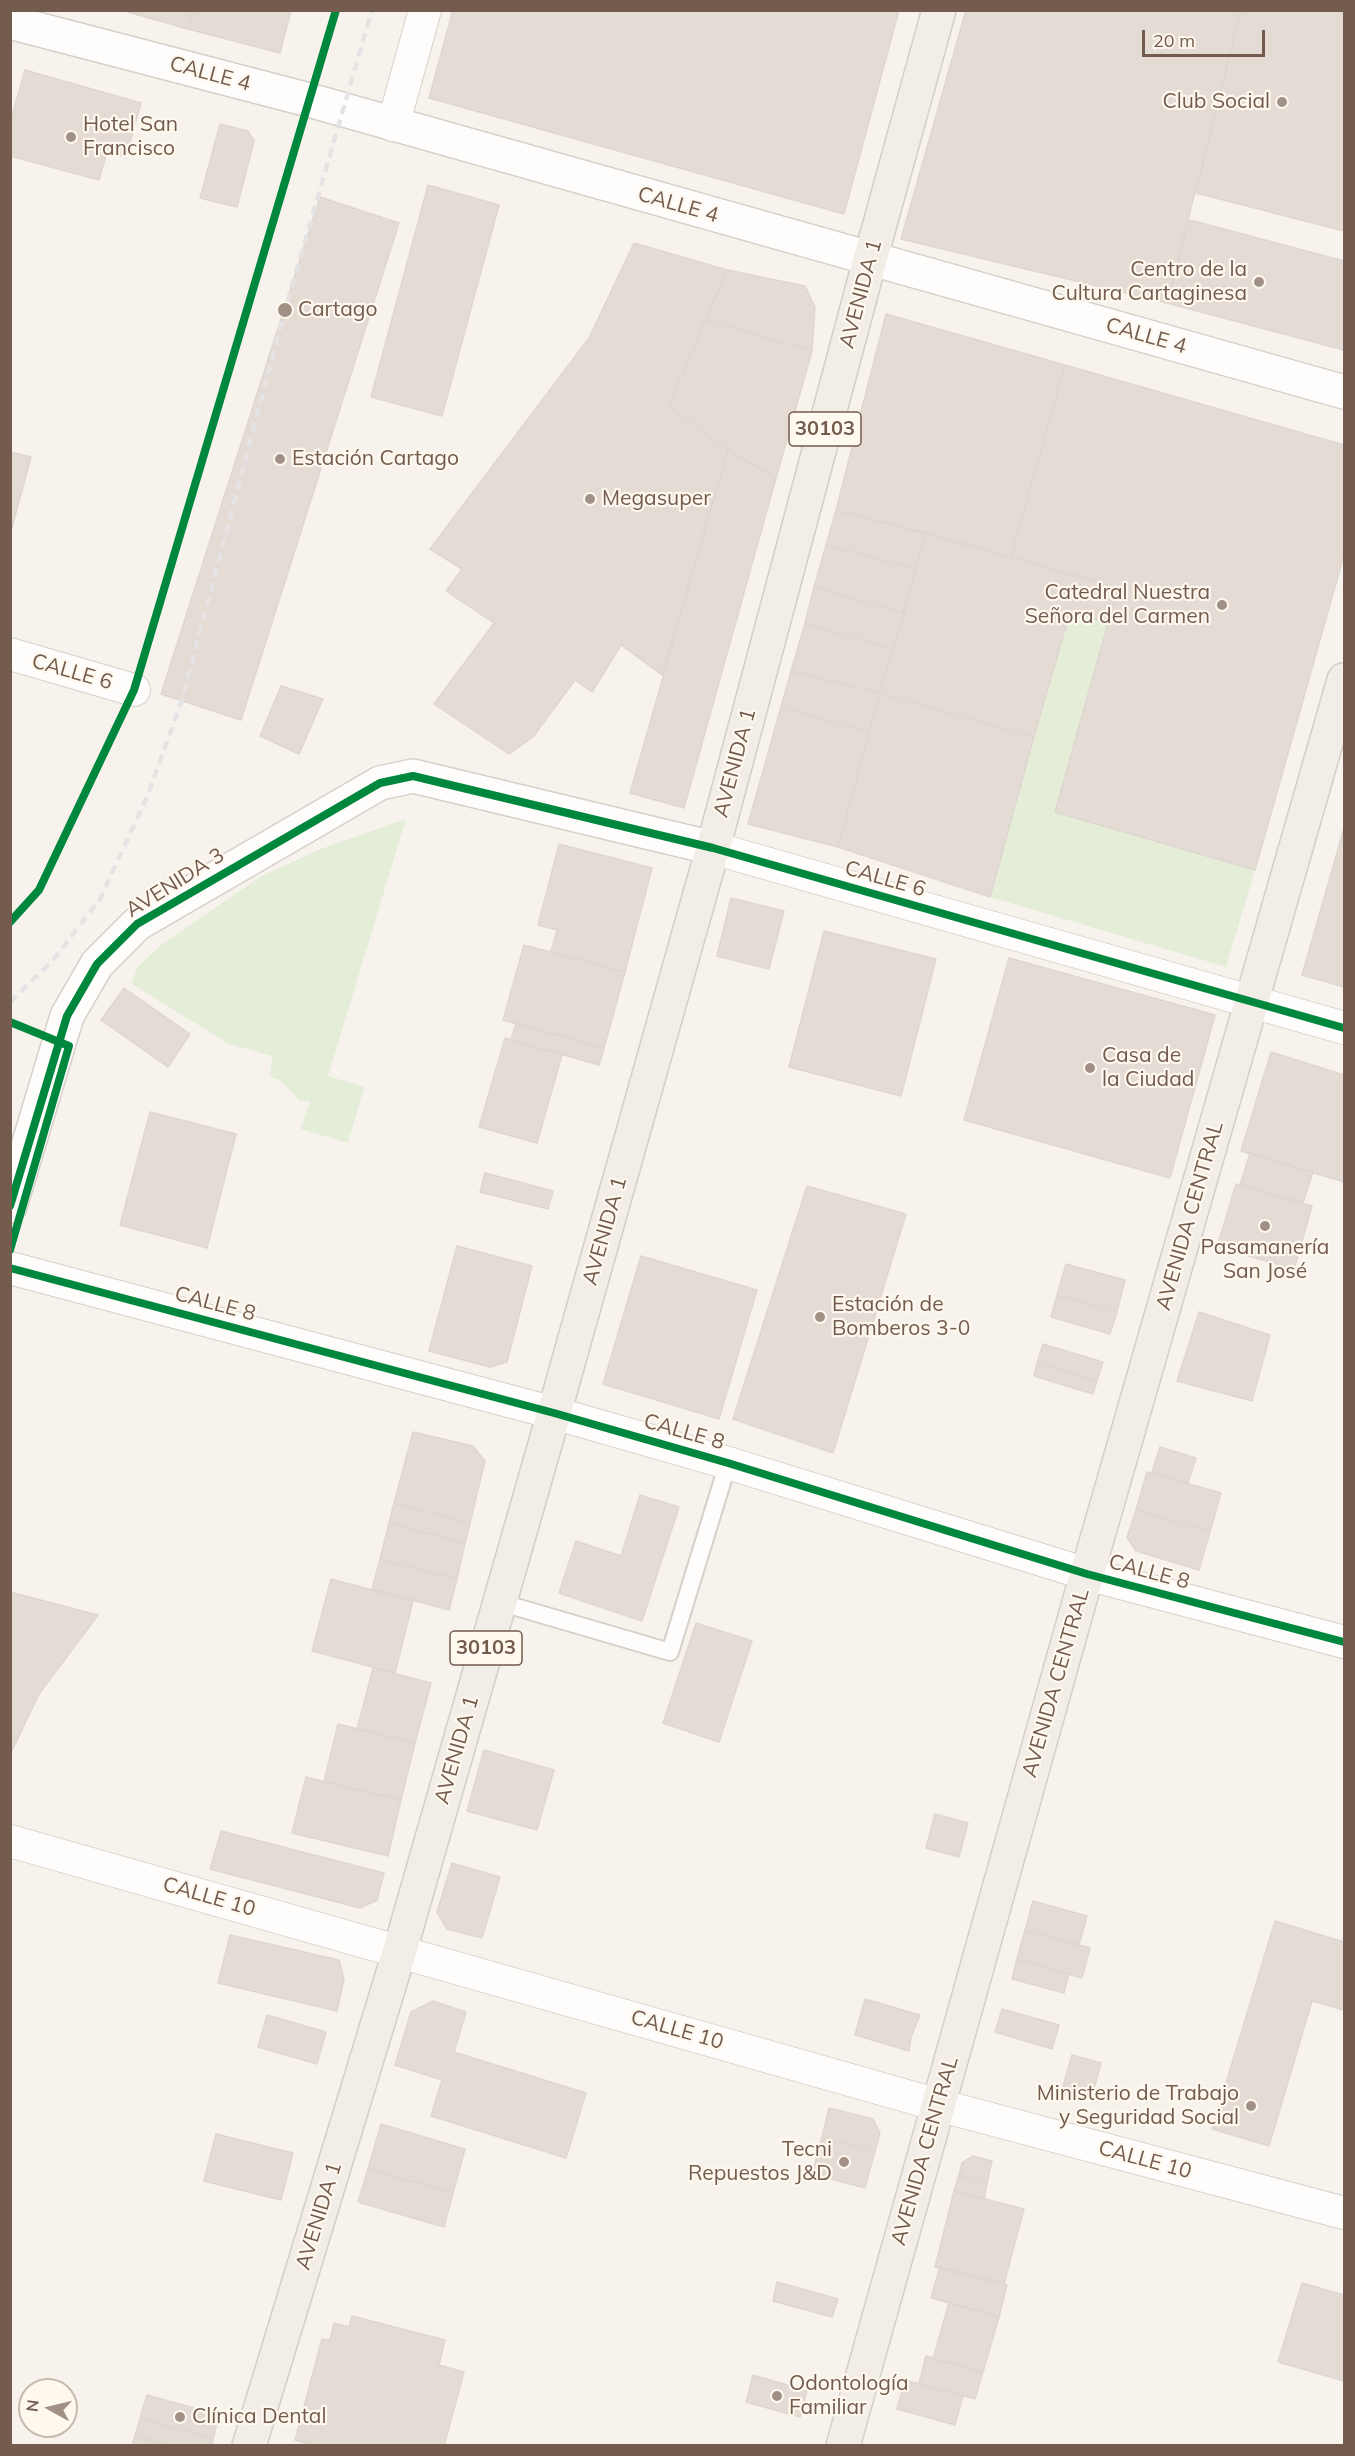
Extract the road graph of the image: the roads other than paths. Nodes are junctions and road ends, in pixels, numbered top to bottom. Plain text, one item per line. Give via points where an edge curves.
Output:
1 (425, 10) edge
2 (939, 10) edge
3 (10, 22) edge
4 (393, 125) junction
5 (870, 260) junction
6 (1344, 392) edge
7 (10, 654) edge
8 (1344, 681) edge
9 (134, 690) dead end
10 (413, 776) joint
11 (713, 848) junction
12 (1251, 1002) junction
13 (1344, 1028) edge
14 (10, 1206) edge
15 (10, 1268) edge
16 (554, 1413) junction
17 (728, 1463) junction
18 (1087, 1574) junction
19 (499, 1602) junction
20 (1344, 1642) edge
21 (10, 1841) edge
22 (400, 1950) junction
23 (938, 2105) junction
24 (1344, 2213) edge
25 (249, 2445) edge
26 (843, 2445) edge

1 - 4 street
2 - 5 main road, AVENIDA 1 / 30103
3 - 4 street, CALLE 4
4 - 5 street, CALLE 4
5 - 6 street, CALLE 4
5 - 11 main road, AVENIDA 1 / 30103
7 - 9 street, CALLE 6
8 - 12 main road, AVENIDA CENTRAL
10 - 11 street, CALLE 6
10 - 14 street, AVENIDA 3 via 380,783 136,924 98,964 67,1016
11 - 12 street, CALLE 6
11 - 16 main road, AVENIDA 1 / 30103
12 - 13 street, CALLE 6
12 - 18 main road, AVENIDA CENTRAL
15 - 16 street, CALLE 8
16 - 17 street, CALLE 8
16 - 19 main road, AVENIDA 1 / 30103
17 - 18 street, CALLE 8
17 - 19 lane via 670,1652
18 - 20 street, CALLE 8
18 - 23 main road, AVENIDA CENTRAL
19 - 22 main road, AVENIDA 1 / 30103
21 - 22 street, CALLE 10
22 - 23 street, CALLE 10
22 - 25 main road, AVENIDA 1 / 30103
23 - 24 street, CALLE 10
23 - 26 main road, AVENIDA CENTRAL

